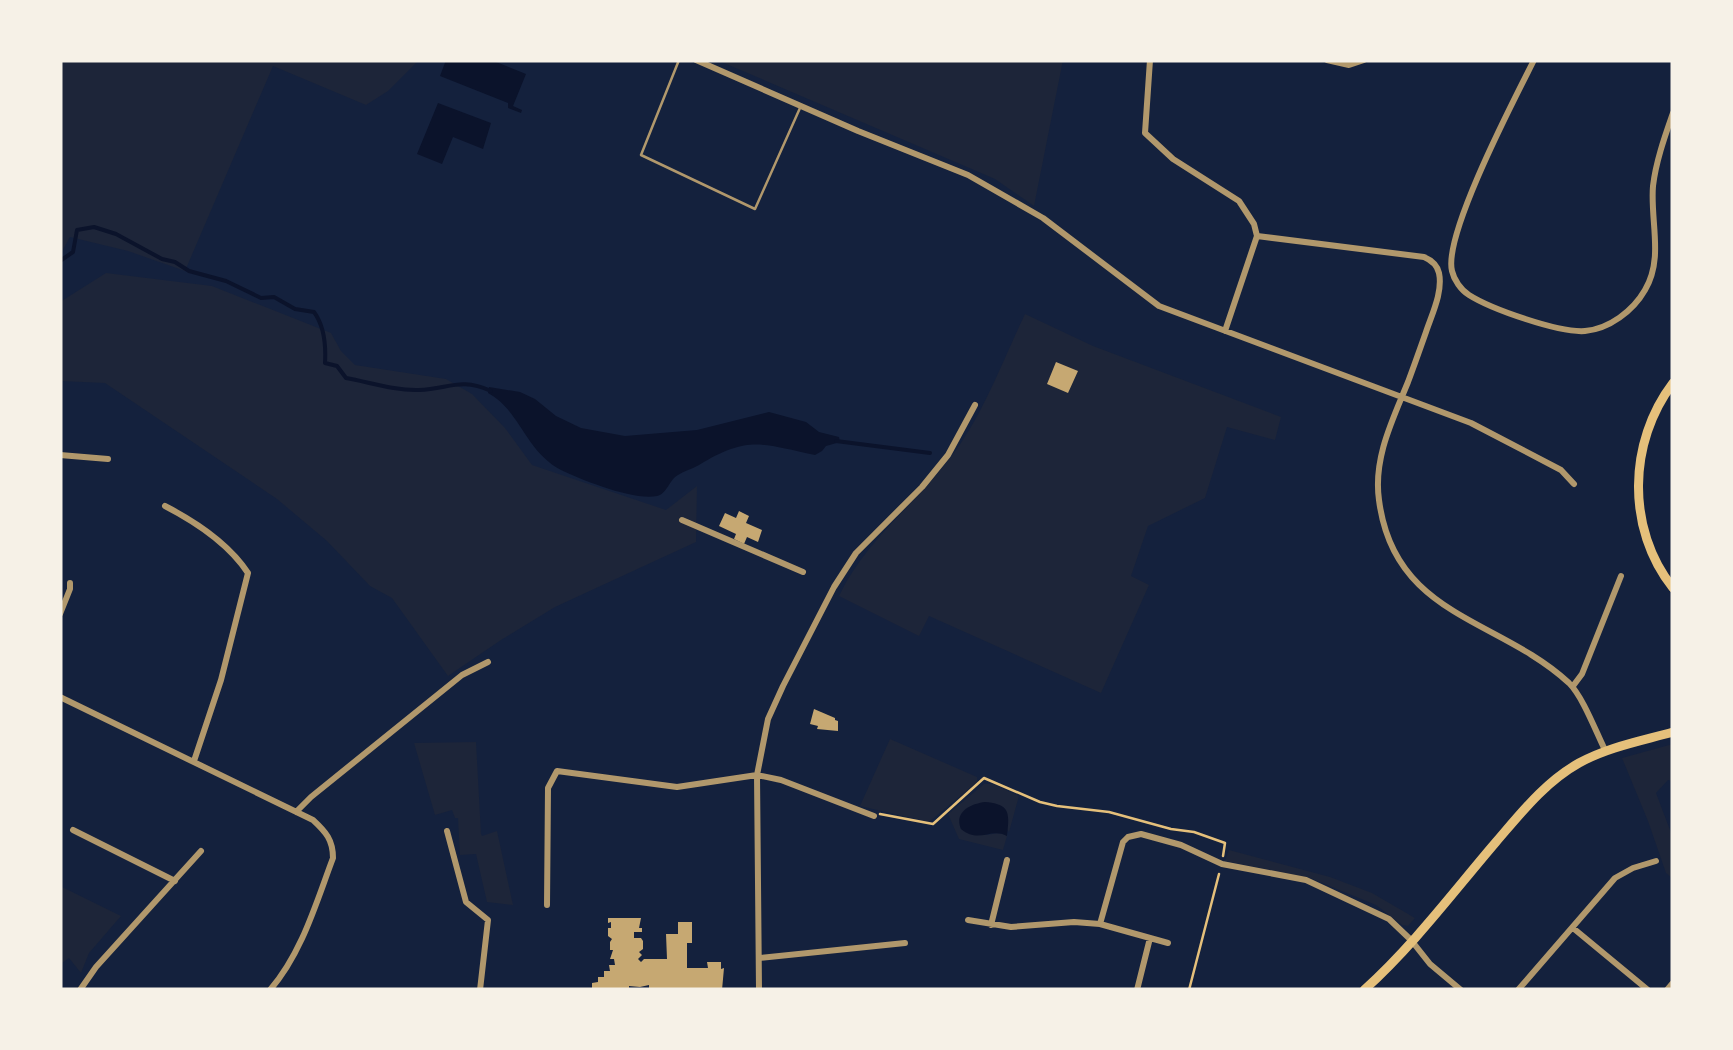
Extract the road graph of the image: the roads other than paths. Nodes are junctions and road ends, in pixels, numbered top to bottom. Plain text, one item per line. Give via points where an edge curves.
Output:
1 (679, 60) edge
2 (696, 60) edge
3 (1150, 60) edge
4 (1327, 60) edge
5 (1364, 60) edge
6 (1534, 60) edge
7 (801, 106) junction
8 (1673, 112) edge
9 (1257, 236) junction
10 (1225, 331) junction
11 (1673, 382) edge
12 (1400, 397) junction
13 (976, 406) dead end
14 (60, 455) edge
15 (108, 458) dead end
16 (1574, 484) dead end
17 (165, 506) dead end
18 (682, 520) dead end
19 (803, 572) dead end
20 (1621, 576) dead end
21 (70, 583) dead end
22 (1672, 586) edge
23 (60, 614) edge
24 (488, 662) dead end
25 (1572, 686) junction
26 (60, 697) edge
27 (1673, 732) edge
28 (1605, 750) junction
29 (194, 761) junction
30 (758, 775) junction
31 (296, 812) junction
32 (874, 816) road end
33 (74, 830) dead end
34 (446, 831) dead end
35 (201, 851) dead end
36 (1007, 860) dead end
37 (1656, 861) dead end
38 (174, 881) junction
39 (547, 905) dead end
40 (968, 920) dead end
41 (1100, 924) junction
42 (991, 925) junction
43 (1572, 928) junction
44 (1150, 938) junction
45 (1412, 940) junction
46 (905, 943) dead end
47 (1168, 943) dead end
48 (759, 958) junction
49 (1672, 984) edge
50 (80, 990) edge
51 (270, 990) edge
52 (480, 990) edge
53 (759, 990) edge
54 (1137, 990) edge
55 (1364, 990) edge
56 (1461, 990) edge
57 (1518, 990) edge
58 (1648, 990) edge
59 (1667, 990) edge

1 - 7 lane via 641,155 755,208
2 - 7 street
3 - 9 street via 1146,133 1239,201
4 - 5 street
6 - 8 street via 1471,195 1451,258 1452,272 1469,295 1511,314 1584,331 1616,322 1640,298 1654,266 1653,188
7 - 10 street via 968,176 1043,218 1159,306
9 - 10 street
9 - 12 street via 1424,257 1436,266 1436,304
10 - 12 street
11 - 22 main road via 1643,450 1637,491 1650,550
12 - 16 street via 1471,422 1561,470
12 - 25 street via 1378,467 1379,500 1396,552 1423,589 1452,612
13 - 30 street via 948,455 856,553 834,586 768,719
14 - 15 street
17 - 29 street via 236,554 248,574
18 - 19 street
20 - 25 street
21 - 23 street
24 - 31 street via 462,675
25 - 28 street
26 - 29 street
27 - 28 main road
28 - 45 main road via 1550,784
29 - 31 street
30 - 32 street
30 - 39 street via 677,787 556,772 548,788
30 - 48 street
31 - 51 street via 328,833 333,858 307,928
33 - 38 street
34 - 52 street via 466,902 488,920
35 - 38 street
36 - 42 street
37 - 43 street via 1615,878
38 - 50 street
40 - 42 street
41 - 42 street
41 - 44 street
41 - 45 street via 1123,842 1142,834 1222,864 1306,880 1376,911
43 - 57 street
43 - 58 street
44 - 47 street
44 - 54 street
45 - 55 main road
45 - 56 street
46 - 48 street
48 - 53 street
49 - 59 street

